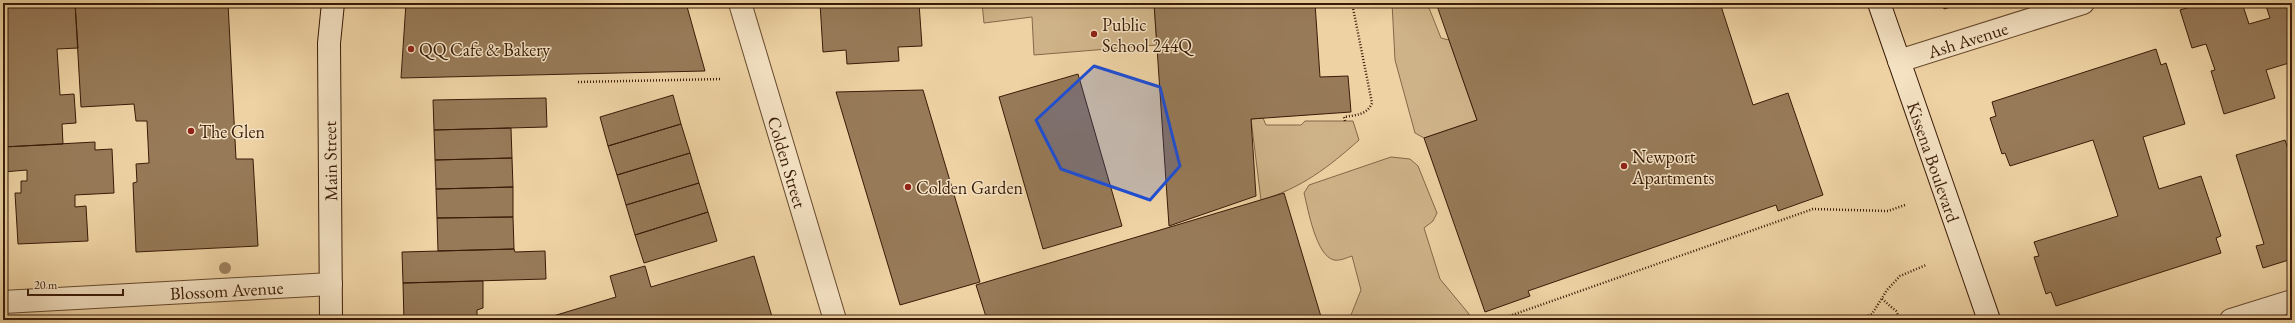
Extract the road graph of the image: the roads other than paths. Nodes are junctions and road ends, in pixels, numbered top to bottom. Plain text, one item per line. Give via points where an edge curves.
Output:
1 (333, 3) edge
2 (740, 3) edge
3 (1879, 3) edge
4 (2083, 3) edge
5 (1899, 61) junction
6 (331, 284) junction
7 (2292, 301) edge
8 (3, 302) edge
9 (331, 320) edge
10 (835, 320) edge
11 (1989, 320) edge
12 (2231, 320) edge

1 - 6 street, Main Street via 329,43
2 - 10 street, Colden Street
3 - 5 street, Kissena Boulevard
4 - 5 street, Ash Avenue
5 - 11 street, Kissena Boulevard
6 - 8 street, Blossom Avenue
6 - 9 street, Main Street
7 - 12 street

